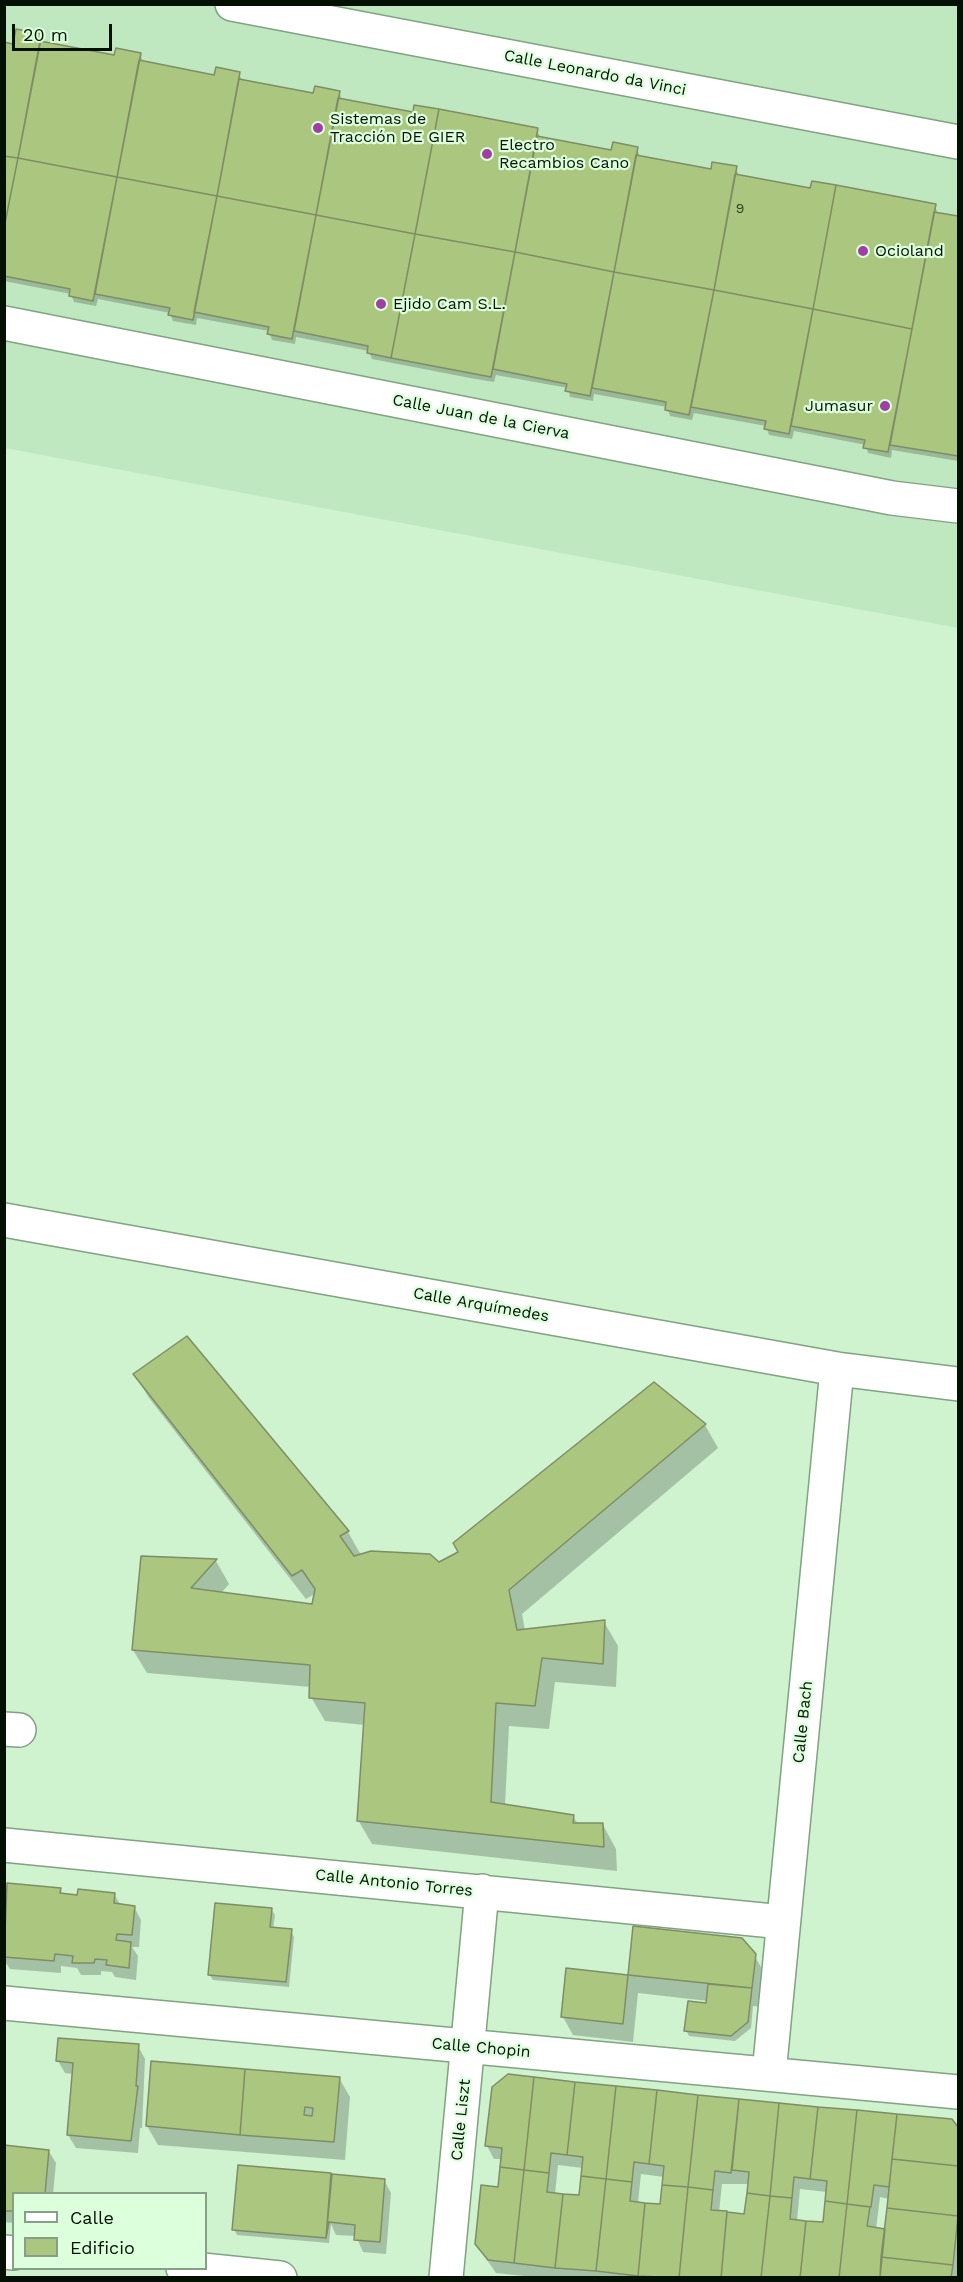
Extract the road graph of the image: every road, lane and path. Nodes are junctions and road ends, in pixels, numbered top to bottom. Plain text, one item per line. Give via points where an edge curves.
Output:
1 (232, 4) edge
2 (958, 142) edge
3 (4, 323) edge
4 (958, 506) edge
5 (4, 1220) edge
6 (837, 1369) junction
7 (958, 1384) edge
8 (4, 1845) edge
9 (482, 1891) junction
10 (783, 1922) junction
11 (4, 2003) edge
12 (468, 2046) junction
13 (769, 2074) junction
14 (958, 2092) edge
15 (205, 2270) edge
16 (280, 2277) edge
17 (446, 2277) edge

1 - 2 street, Calle Leonardo da Vinci
3 - 4 street, Calle Juan de la Cierva via 892,498
5 - 6 street, Calle Arquímedes
6 - 7 street, Calle Arquímedes
6 - 10 street, Calle Bach
8 - 9 street, Calle Antonio Torres
9 - 10 street, Calle Antonio Torres
9 - 12 street, Calle Liszt
10 - 13 street, Calle Bach
11 - 12 street, Calle Chopin
12 - 13 street, Calle Chopin
12 - 17 street, Calle Liszt
13 - 14 street, Calle Chopin
15 - 16 street

